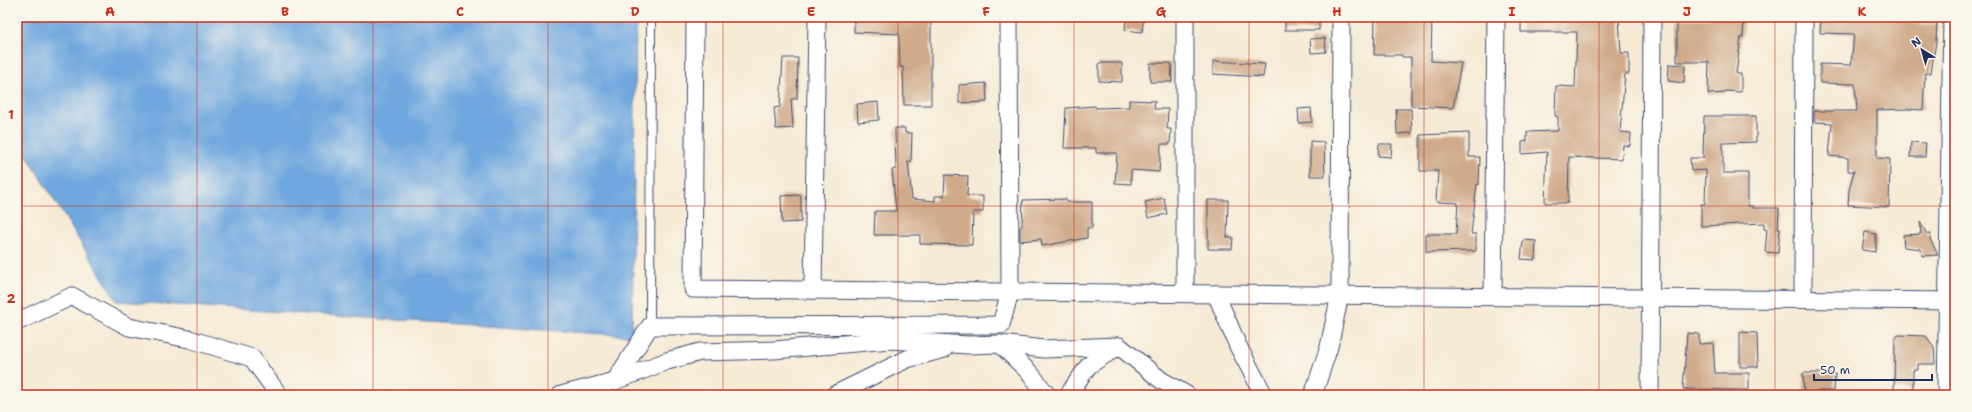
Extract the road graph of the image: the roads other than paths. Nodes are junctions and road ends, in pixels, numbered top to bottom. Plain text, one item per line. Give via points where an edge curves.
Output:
1 (652, 17) edge
2 (695, 17) edge
3 (817, 17) edge
4 (1009, 17) edge
5 (1185, 17) edge
6 (1341, 17) edge
7 (1496, 17) edge
8 (1652, 17) edge
9 (1804, 17) edge
10 (1952, 17) edge
11 (812, 290) junction
12 (1010, 292) junction
13 (1185, 293) junction
14 (1216, 294) junction
15 (1340, 295) junction
16 (1493, 296) junction
17 (1651, 298) junction
18 (1804, 299) junction
19 (1951, 301) edge
20 (17, 322) edge
21 (650, 326) junction
22 (1000, 344) junction
23 (968, 345) junction
24 (1119, 346) junction
25 (615, 381) junction
26 (279, 395) edge
27 (560, 395) edge
28 (834, 395) edge
29 (1047, 395) edge
30 (1068, 395) edge
31 (1187, 395) edge
32 (1264, 395) edge
33 (1313, 395) edge
34 (1650, 395) edge
35 (1946, 395) edge

1 - 21 lane
2 - 11 street via 692,289
3 - 11 street
4 - 12 street
5 - 13 street
6 - 15 street
7 - 16 street
8 - 17 street
9 - 18 street
10 - 19 street
11 - 12 street
12 - 13 street
12 - 21 street via 1001,325
13 - 14 street
14 - 15 street
14 - 32 street via 1238,346
15 - 16 street
15 - 33 street via 1329,347
16 - 17 street
17 - 18 street
17 - 34 street
18 - 19 street
19 - 35 street
20 - 26 street via 72,296 129,327 189,339 252,358
21 - 25 street
22 - 23 street
22 - 24 street via 1044,349
22 - 29 street via 1030,373
23 - 25 street via 890,340 774,350 700,352 667,361
23 - 28 street via 907,359
24 - 30 street via 1089,365
24 - 31 street via 1161,380
25 - 27 street

